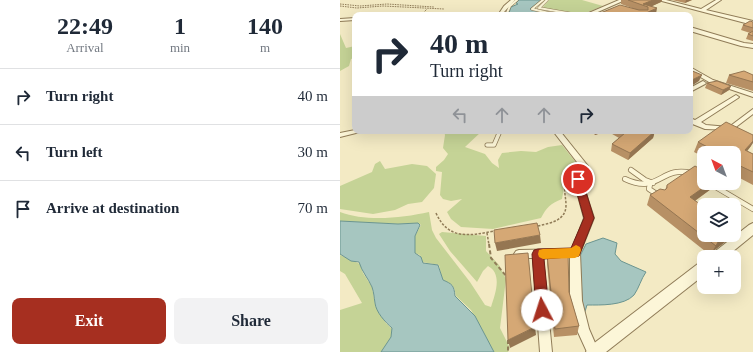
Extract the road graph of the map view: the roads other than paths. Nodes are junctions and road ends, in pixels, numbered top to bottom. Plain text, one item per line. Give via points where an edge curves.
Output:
1 (513, 0) edge
2 (519, 0) edge
3 (543, 0) edge
4 (547, 0) edge
5 (623, 0) edge
6 (660, 0) edge
7 (719, 0) edge
8 (611, 5) junction
9 (617, 7) edge
10 (702, 10) junction
11 (502, 12) edge
12 (507, 12) edge
13 (544, 12) edge
14 (562, 12) edge
15 (594, 12) edge
16 (352, 19) edge
17 (340, 20) edge
18 (753, 22) edge
19 (693, 30) edge
20 (753, 46) edge
21 (693, 72) edge
22 (703, 83) dead end
23 (693, 88) edge
24 (753, 95) edge
25 (736, 97) dead end
26 (753, 111) edge
27 (693, 121) edge
28 (352, 132) edge
29 (499, 134) edge
30 (558, 134) edge
31 (340, 135) edge
32 (486, 145) dead end
33 (631, 170) dead end
34 (694, 174) edge
35 (625, 179) dead end
36 (652, 184) junction
37 (721, 190) edge
38 (660, 197) edge
39 (753, 209) edge
40 (753, 228) edge
41 (726, 250) edge
42 (575, 253) junction
43 (518, 254) edge
44 (538, 254) junction
45 (697, 272) edge
46 (546, 352) edge
47 (594, 352) edge

1 - 11 street
2 - 12 lane via 510,6
3 - 13 lane via 532,9
4 - 14 lane via 539,8
5 - 8 street
6 - 10 street
7 - 10 street
8 - 9 street
8 - 15 street
10 - 18 street
16 - 17 street
19 - 20 street
21 - 24 street via 710,81
22 - 23 street
25 - 27 street
26 - 27 street via 730,129 706,126
28 - 31 street
29 - 32 lane via 494,145
30 - 42 street via 584,166 577,172 589,218
33 - 36 lane
34 - 36 lane via 683,170 676,171
35 - 36 lane via 641,186
36 - 38 lane via 649,188
37 - 39 lane
40 - 41 street
42 - 44 street
42 - 47 street via 576,301 583,330
43 - 44 street
44 - 46 street
45 - 47 street

